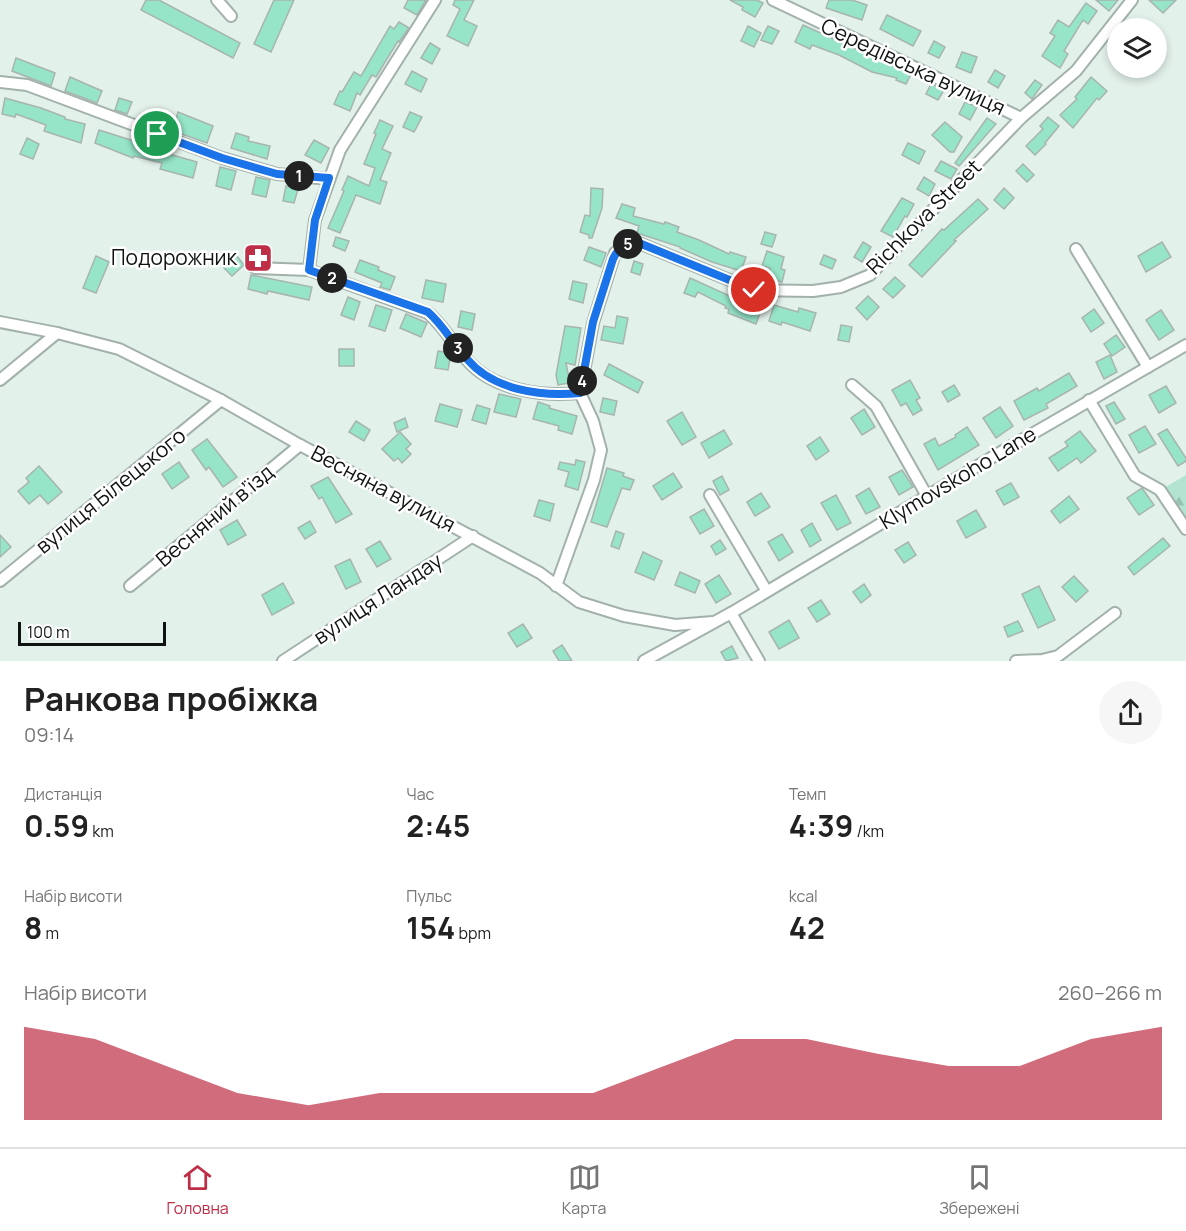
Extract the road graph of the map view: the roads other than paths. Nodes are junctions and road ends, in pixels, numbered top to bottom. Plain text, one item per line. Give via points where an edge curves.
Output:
1 (217, 0) edge
2 (435, 0) edge
3 (773, 0) edge
4 (1132, 0) edge
5 (231, 16) dead end
6 (0, 82) edge
7 (1021, 118) junction
8 (329, 178) junction
9 (1076, 249) dead end
10 (255, 268) dead end
11 (309, 270) junction
12 (0, 322) edge
13 (57, 333) junction
14 (1186, 345) edge
15 (1148, 367) junction
16 (0, 380) edge
17 (852, 385) dead end
18 (580, 393) junction
19 (221, 400) junction
20 (1089, 400) junction
21 (300, 445) junction
22 (710, 495) dead end
23 (927, 496) junction
24 (1186, 529) edge
25 (473, 537) junction
26 (0, 581) edge
27 (130, 586) dead end
28 (556, 586) junction
29 (766, 590) junction
30 (731, 613) junction
31 (1115, 613) dead end
32 (713, 622) junction
33 (283, 661) edge
34 (644, 661) edge
35 (759, 661) edge
36 (1016, 661) edge

1 - 5 street
2 - 8 street via 340,150
3 - 7 street, Середівська вулиця
4 - 7 street, Richkova Street via 1076,71
6 - 8 street via 27,86 277,174
7 - 18 street, Richkova Street via 870,275 842,287 813,291 754,290 639,243 620,248 593,322
8 - 11 street via 315,220
9 - 15 street
10 - 11 street
11 - 18 street via 428,312 441,323 467,360 494,382 529,391
12 - 13 street, Весняна вулиця
13 - 16 street
13 - 19 street, Весняна вулиця via 119,349
14 - 15 street, Klymovskoho Lane
15 - 20 street, Klymovskoho Lane
17 - 23 street via 876,406
18 - 28 street via 601,450
19 - 21 street, Весняна вулиця
19 - 26 street, вулиця Білецького
20 - 23 street, Klymovskoho Lane
20 - 24 street via 1135,476 1160,490
21 - 25 street, Весняна вулиця
21 - 27 street, Весняний вʼїзд
22 - 29 street
23 - 29 street, Klymovskoho Lane
25 - 28 street, Весняна вулиця via 540,573
25 - 33 street, вулиця Ландау
28 - 32 street, Весняна вулиця via 579,602 624,616 675,625
29 - 30 street, Klymovskoho Lane
30 - 32 street, Klymovskoho Lane
30 - 35 street
31 - 36 street via 1058,656
32 - 34 street, Klymovskoho Lane

